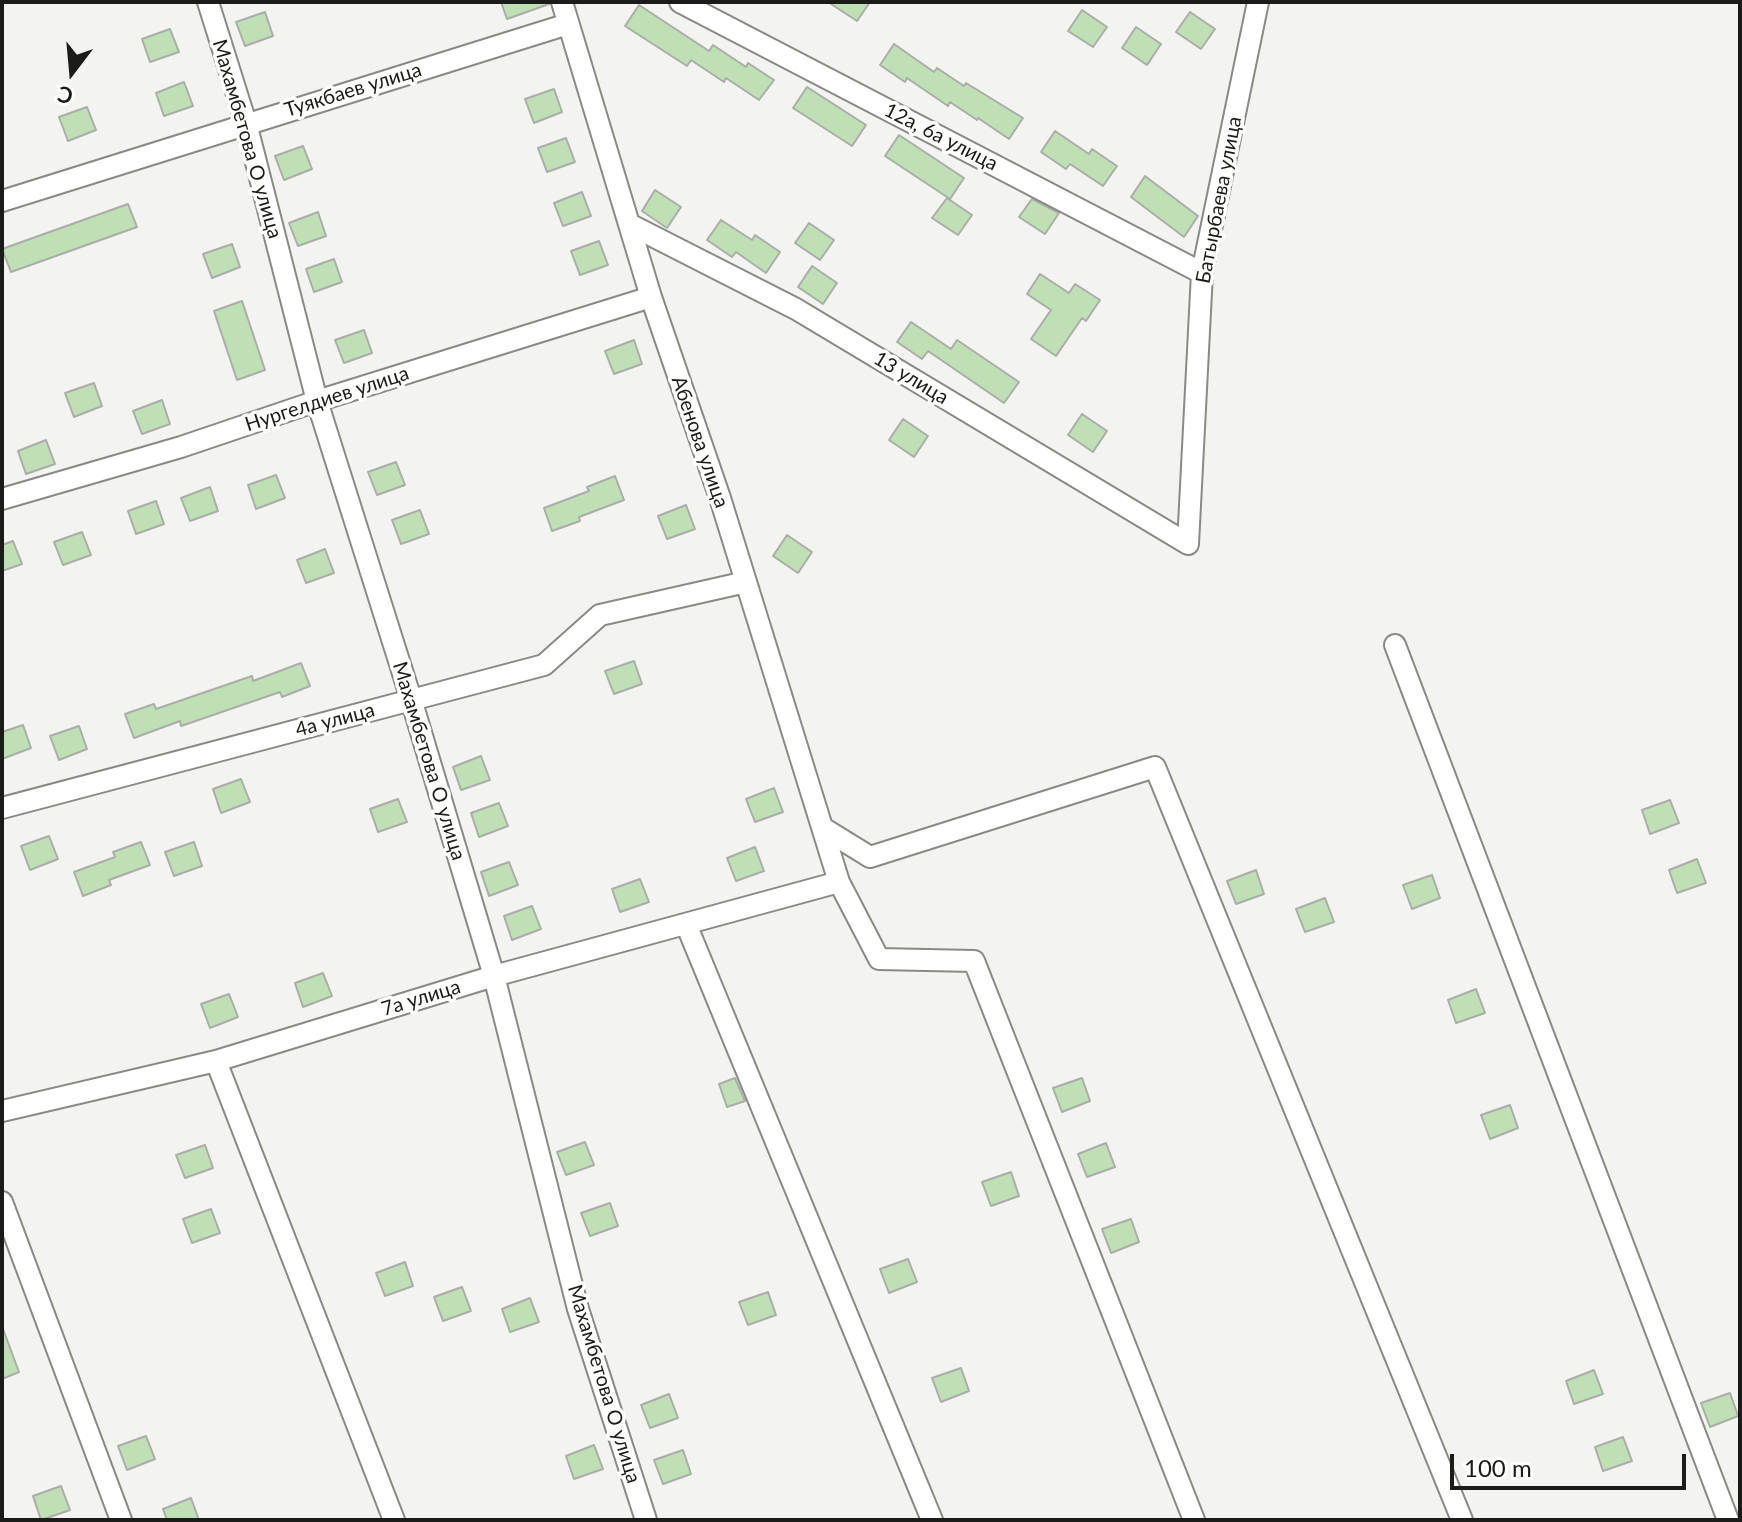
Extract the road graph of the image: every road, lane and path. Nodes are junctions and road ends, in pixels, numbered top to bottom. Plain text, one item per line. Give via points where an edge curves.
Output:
1 (208, 2) edge
2 (562, 2) edge
3 (680, 2) edge
4 (1252, 5) edge
5 (568, 24) junction
6 (246, 123) junction
7 (2, 201) edge
8 (629, 224) junction
9 (1202, 273) junction
10 (651, 297) junction
11 (317, 401) junction
12 (2, 499) edge
13 (1188, 544) joint
14 (746, 582) junction
15 (1395, 645) dead end
16 (411, 699) junction
17 (2, 808) edge
18 (823, 828) junction
19 (839, 882) junction
20 (686, 924) junction
21 (494, 976) junction
22 (216, 1061) junction
23 (2, 1111) edge
24 (2, 1202) edge
25 (121, 1520) edge
26 (394, 1520) edge
27 (646, 1520) edge
28 (932, 1520) edge
29 (1194, 1520) edge
30 (1462, 1520) edge
31 (1728, 1520) edge

1 - 6 street, Махамбетова О улица
2 - 5 street, Абенова улица
3 - 9 street, 12а, 6а улица
4 - 9 street, Батырбаева улица
5 - 6 street, Туякбаев улица
5 - 8 street, Абенова улица
6 - 7 street, Туякбаев улица
6 - 11 street, Махамбетова О улица
8 - 10 street, Абенова улица
8 - 13 street, 13 улица via 796,309
9 - 13 street, Батырбаева улица
10 - 11 street, Нургелдиев улица
10 - 14 street, Абенова улица
11 - 12 street, Нургелдиев улица
11 - 16 street, Махамбетова О улица
14 - 16 street, 4а улица via 600,615 544,665
14 - 18 street, Абенова улица
15 - 31 street
16 - 17 street, 4а улица
16 - 21 street, Махамбетова О улица
18 - 19 street, Абенова улица
18 - 30 street via 870,857 1155,767
19 - 20 street, 7а улица
19 - 29 street, Абенова улица via 879,959 974,961
20 - 21 street, 7а улица
20 - 28 street
21 - 22 street, 7а улица
21 - 27 street, Махамбетова О улица via 578,1309
22 - 23 street, 7а улица
22 - 26 street
24 - 25 street

